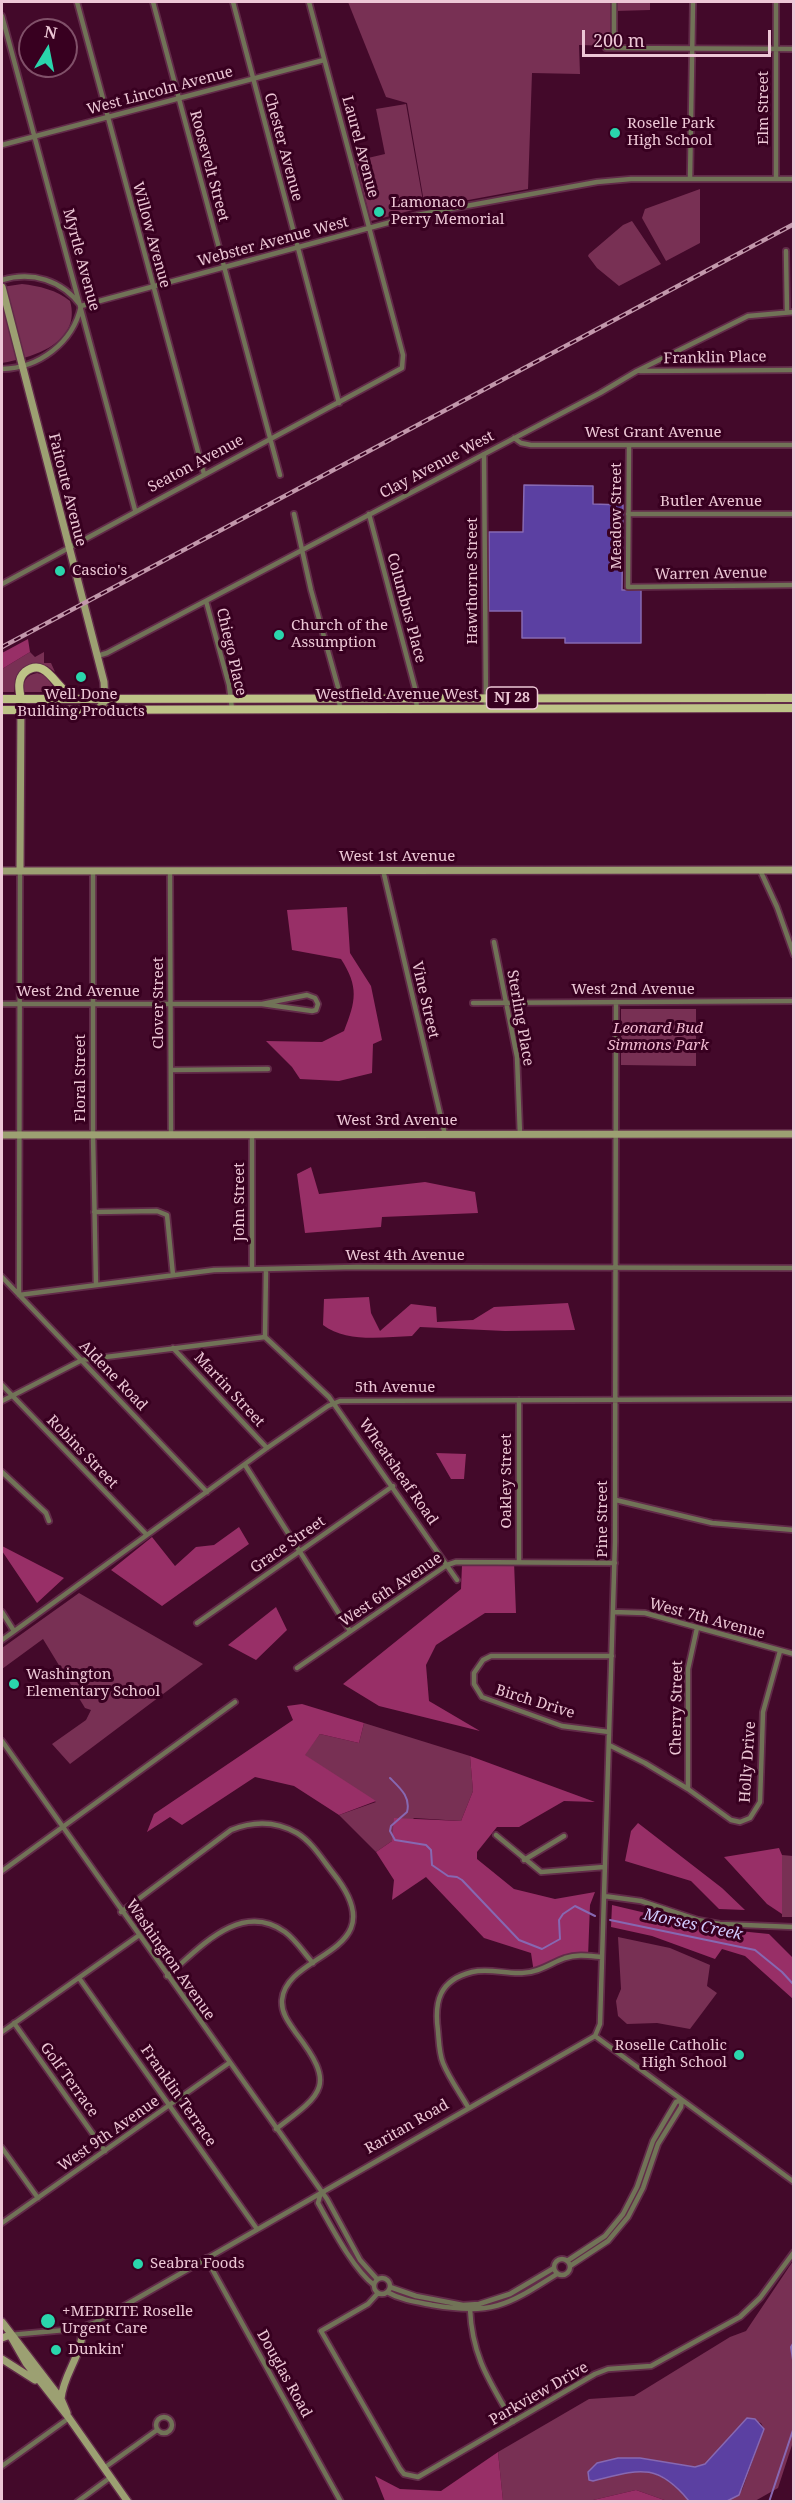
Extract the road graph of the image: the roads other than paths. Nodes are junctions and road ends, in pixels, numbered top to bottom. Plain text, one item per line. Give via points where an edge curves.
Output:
1 (77, 2) edge
2 (153, 2) edge
3 (233, 2) edge
4 (309, 2) edge
5 (614, 2) edge
6 (693, 2) edge
7 (776, 2) edge
8 (2, 16) edge
9 (606, 48) dead end
10 (614, 48) junction
11 (693, 48) junction
12 (776, 49) junction
13 (794, 49) edge
14 (324, 60) junction
15 (253, 78) junction
16 (179, 98) junction
17 (108, 117) junction
18 (34, 136) junction
19 (2, 145) edge
20 (690, 179) junction
21 (776, 179) junction
22 (794, 179) edge
23 (368, 228) junction
24 (297, 247) junction
25 (786, 251) dead end
26 (224, 267) junction
27 (2, 280) edge
28 (153, 286) junction
29 (2, 287) edge
30 (81, 306) junction
31 (787, 312) junction
32 (794, 312) edge
33 (22, 367) junction
34 (402, 368) joint
35 (2, 369) edge
36 (794, 370) edge
37 (636, 371) junction
38 (339, 403) junction
39 (270, 438) junction
40 (514, 438) junction
41 (629, 445) junction
42 (794, 445) edge
43 (484, 453) junction
44 (204, 474) junction
45 (280, 475) dead end
46 (135, 510) junction
47 (294, 514) dead end
48 (369, 514) junction
49 (628, 514) junction
50 (794, 514) edge
51 (68, 547) junction
52 (302, 549) junction
53 (2, 583) edge
54 (794, 585) edge
55 (628, 587) joint
56 (206, 600) junction
57 (97, 656) junction
58 (555, 698) junction
59 (702, 698) junction
60 (794, 698) edge
61 (2, 699) edge
62 (21, 699) junction
63 (80, 699) junction
64 (106, 699) junction
65 (231, 699) junction
66 (339, 699) junction
67 (416, 699) junction
68 (486, 699) junction
69 (555, 708) junction
70 (702, 708) junction
71 (794, 708) edge
72 (232, 709) junction
73 (340, 709) junction
74 (417, 709) junction
75 (486, 709) junction
76 (2, 710) edge
77 (21, 710) junction
78 (97, 710) junction
79 (383, 870) junction
80 (760, 870) junction
81 (794, 870) edge
82 (2, 871) edge
83 (20, 871) junction
84 (93, 871) junction
85 (170, 871) junction
86 (494, 942) dead end
87 (794, 955) edge
88 (794, 1001) edge
89 (616, 1002) junction
90 (473, 1003) dead end
91 (506, 1003) junction
92 (2, 1004) edge
93 (19, 1004) junction
94 (94, 1004) junction
95 (171, 1004) junction
96 (262, 1004) junction
97 (268, 1069) dead end
98 (171, 1070) junction
99 (616, 1134) junction
100 (794, 1134) edge
101 (2, 1135) edge
102 (19, 1135) junction
103 (93, 1135) junction
104 (171, 1135) junction
105 (252, 1135) junction
106 (445, 1135) junction
107 (520, 1135) junction
108 (94, 1212) junction
109 (794, 1268) edge
110 (252, 1269) junction
111 (266, 1269) junction
112 (616, 1269) junction
113 (173, 1275) junction
114 (2, 1277) edge
115 (96, 1285) junction
116 (19, 1295) junction
117 (265, 1337) junction
118 (173, 1348) junction
119 (81, 1360) junction
120 (2, 1385) edge
121 (11, 1396) junction
122 (614, 1399) junction
123 (794, 1399) edge
124 (519, 1400) junction
125 (2, 1401) edge
126 (334, 1403) junction
127 (267, 1448) junction
128 (245, 1465) junction
129 (2, 1472) edge
130 (393, 1486) junction
131 (207, 1492) junction
132 (616, 1500) junction
133 (49, 1521) dead end
134 (794, 1530) edge
135 (146, 1534) junction
136 (300, 1551) junction
137 (519, 1562) junction
138 (615, 1563) junction
139 (447, 1565) junction
140 (458, 1580) dead end
141 (2, 1612) edge
142 (613, 1612) junction
143 (196, 1623) dead end
144 (697, 1628) junction
145 (14, 1631) junction
146 (350, 1631) junction
147 (2, 1640) edge
148 (780, 1651) junction
149 (794, 1654) edge
150 (612, 1656) junction
151 (297, 1668) dead end
152 (235, 1702) dead end
153 (609, 1732) junction
154 (2, 1741) edge
155 (609, 1745) junction
156 (688, 1789) junction
157 (62, 1826) junction
158 (496, 1835) dead end
159 (564, 1836) dead end
160 (524, 1860) junction
161 (604, 1867) junction
162 (2, 1870) edge
163 (604, 1896) junction
164 (121, 1912) junction
165 (794, 1927) edge
166 (138, 1936) junction
167 (602, 1957) junction
168 (312, 1964) junction
169 (167, 1976) junction
170 (79, 1978) junction
171 (14, 2023) junction
172 (2, 2032) edge
173 (595, 2036) junction
174 (229, 2063) junction
175 (682, 2100) junction
176 (170, 2105) junction
177 (468, 2107) junction
178 (276, 2129) junction
179 (2, 2148) edge
180 (105, 2151) junction
181 (794, 2182) edge
182 (321, 2192) junction
183 (38, 2198) junction
184 (2, 2223) edge
185 (340, 2224) junction
186 (333, 2228) junction
187 (257, 2229) junction
188 (794, 2252) edge
189 (206, 2258) junction
190 (569, 2264) junction
191 (555, 2271) junction
192 (377, 2279) junction
193 (374, 2285) junction
194 (389, 2289) junction
195 (378, 2293) junction
196 (470, 2308) junction
197 (2, 2322) edge
198 (82, 2328) junction
199 (2, 2333) edge
200 (10, 2335) junction
201 (2, 2338) edge
202 (2, 2359) edge
203 (45, 2390) junction
204 (61, 2399) junction
205 (69, 2418) junction
206 (513, 2422) junction
207 (158, 2430) dead end
208 (2, 2466) edge
209 (104, 2468) junction
210 (111, 2477) junction
211 (77, 2502) edge
212 (128, 2502) edge
213 (341, 2502) edge

1 - 17 street, Willow Avenue
2 - 16 street, Roosevelt Street
3 - 15 street, Chester Avenue
4 - 14 street, Laurel Avenue
5 - 10 street
6 - 11 street
7 - 12 street, Elm Street
8 - 18 street, Myrtle Avenue
9 - 10 street
10 - 11 street
11 - 12 street
11 - 20 street
12 - 13 street
12 - 21 street, Elm Street
14 - 15 street, West Lincoln Avenue
14 - 23 street, Laurel Avenue
15 - 16 street, West Lincoln Avenue
15 - 24 street, Chester Avenue
16 - 17 street, West Lincoln Avenue
16 - 26 street, Roosevelt Street
17 - 18 street, West Lincoln Avenue
17 - 28 street, Willow Avenue
18 - 19 street, West Lincoln Avenue
18 - 30 street, Myrtle Avenue
20 - 21 street, Webster Avenue West
20 - 23 street, Webster Avenue West via 597,182 417,215
21 - 22 street, Webster Avenue West
23 - 24 street, Webster Avenue West
23 - 34 street, Laurel Avenue via 403,355
24 - 26 street, Webster Avenue West
24 - 38 street, Chester Avenue
25 - 31 street
26 - 28 street, Webster Avenue West
26 - 39 street, Roosevelt Street
27 - 30 street via 23,276 45,279 64,289
28 - 30 street, Webster Avenue West
28 - 44 street, Willow Avenue
29 - 33 street, Faitoute Avenue
30 - 33 street via 75,323 59,345 45,357
30 - 46 street, Myrtle Avenue
31 - 32 street, Clay Avenue West
31 - 37 street, Clay Avenue West via 748,316
33 - 35 street
33 - 51 street, Faitoute Avenue
34 - 38 street, Seaton Avenue
36 - 37 street, Franklin Place
37 - 40 street, Clay Avenue West
38 - 39 street, Seaton Avenue
39 - 44 street, Seaton Avenue
39 - 45 street, Roosevelt Street
40 - 41 street, West Grant Avenue via 531,445
40 - 43 street, Clay Avenue West
41 - 42 street, West Grant Avenue
41 - 49 street, Meadow Street
43 - 48 street, Clay Avenue West
43 - 68 street, Hawthorne Street
44 - 46 street, Seaton Avenue
46 - 51 street, Seaton Avenue
47 - 52 street
48 - 52 street, Clay Avenue West
48 - 67 street, Columbus Place
49 - 50 street, Butler Avenue
49 - 55 street, Meadow Street
51 - 53 street, Seaton Avenue
51 - 57 street, Faitoute Avenue
52 - 56 street, Clay Avenue West
52 - 66 street
54 - 55 street, Warren Avenue
56 - 57 street, Clay Avenue West
56 - 65 street, Chiego Place
57 - 64 street, Faitoute Avenue
58 - 59 main road, Westfield Avenue West / NJ 28
58 - 68 main road, Westfield Avenue West / NJ 28
58 - 69 main road
59 - 60 main road, Westfield Avenue West / NJ 28
59 - 70 main road
61 - 62 main road, Westfield Avenue West / NJ 28
62 - 63 main road, Westfield Avenue West / NJ 28
62 - 63 main road via 21,678 36,669 48,671 62,691
62 - 77 street
63 - 64 main road, Westfield Avenue West / NJ 28
64 - 65 main road, Westfield Avenue West / NJ 28
64 - 78 street
65 - 66 main road, Westfield Avenue West / NJ 28
65 - 72 street, Chiego Place
66 - 67 main road, Westfield Avenue West / NJ 28
66 - 73 street
67 - 68 main road, Westfield Avenue West / NJ 28
67 - 74 street, Columbus Place
68 - 75 street, Hawthorne Street
69 - 70 main road, Westfield Avenue West / NJ 28
69 - 75 main road, Westfield Avenue West / NJ 28
70 - 71 main road, Westfield Avenue West / NJ 28
72 - 73 main road, Westfield Avenue West / NJ 28
72 - 78 main road, Westfield Avenue West / NJ 28
73 - 74 main road, Westfield Avenue West / NJ 28
74 - 75 main road, Westfield Avenue West / NJ 28
76 - 77 main road, Westfield Avenue West / NJ 28
77 - 78 main road, Westfield Avenue West / NJ 28
77 - 83 street
79 - 80 street, West 1st Avenue
79 - 85 street, West 1st Avenue
79 - 106 street, Vine Street
80 - 81 street, West 1st Avenue
80 - 87 street
82 - 83 street, West 1st Avenue
83 - 84 street, West 1st Avenue
83 - 93 street
84 - 85 street, West 1st Avenue
84 - 94 street, Floral Street
85 - 95 street, Clover Street
86 - 91 street, Sterling Place
88 - 89 street, West 2nd Avenue
89 - 91 street, West 2nd Avenue
89 - 99 street, Pine Street
90 - 91 street, West 2nd Avenue
91 - 107 street, Sterling Place via 517,1056
92 - 93 street, West 2nd Avenue
93 - 94 street, West 2nd Avenue
93 - 102 street
94 - 95 street, West 2nd Avenue
94 - 103 street, Floral Street
95 - 96 street, West 2nd Avenue
95 - 98 street, Clover Street
96 - 96 street, West 2nd Avenue via 312,1011 318,1004 307,995
97 - 98 street
98 - 104 street, Clover Street
99 - 100 street, West 3rd Avenue
99 - 107 street, West 3rd Avenue
99 - 112 street, Pine Street
101 - 102 street, West 3rd Avenue
102 - 103 street, West 3rd Avenue
102 - 116 street
103 - 104 street, West 3rd Avenue
103 - 108 street, Floral Street
104 - 105 street, West 3rd Avenue
105 - 106 street, West 3rd Avenue
105 - 110 street, John Street
106 - 107 street, West 3rd Avenue
108 - 113 street via 158,1211 167,1215
108 - 115 street, Floral Street
109 - 112 street, West 4th Avenue
110 - 111 street, West 4th Avenue
110 - 113 street, West 4th Avenue
111 - 112 street, West 4th Avenue
111 - 117 street
112 - 122 street, Pine Street
113 - 115 street, West 4th Avenue
114 - 116 street, Aldene Road
115 - 116 street, West 4th Avenue
116 - 119 street, Aldene Road
117 - 118 street
117 - 126 street, Wheatsheaf Road
118 - 119 street
118 - 127 street, Martin Street
119 - 121 street
119 - 131 street, Aldene Road
120 - 121 street, Robins Street
121 - 125 street
121 - 135 street, Robins Street
122 - 123 street, 5th Avenue
122 - 124 street, 5th Avenue
122 - 132 street, Pine Street
124 - 126 street, 5th Avenue
124 - 137 street, Oakley Street
126 - 127 street, 5th Avenue
126 - 130 street, Wheatsheaf Road
127 - 128 street, 5th Avenue
128 - 131 street, 5th Avenue
128 - 136 street
129 - 133 street via 46,1513
130 - 136 street, Grace Street
130 - 139 street, Wheatsheaf Road
131 - 135 street, 5th Avenue
132 - 134 street via 712,1522
132 - 138 street, Pine Street
135 - 145 street, 5th Avenue
136 - 143 street, Grace Street
136 - 146 street
137 - 138 street, West 6th Avenue
137 - 139 street, West 6th Avenue
138 - 142 street, Pine Street
139 - 140 street, Wheatsheaf Road
139 - 146 street, West 6th Avenue
141 - 145 street
142 - 144 street, West 7th Avenue via 645,1613
142 - 150 street, Pine Street
144 - 148 street, West 7th Avenue
144 - 156 street, Cherry Street via 688,1669
145 - 147 street, 5th Avenue
146 - 151 street, West 6th Avenue
148 - 149 street, West 7th Avenue
148 - 156 street, Holly Drive via 764,1712 760,1802 754,1815 745,1821 731,1820
150 - 153 street, Pine Street
150 - 153 street, Birch Drive via 491,1656 479,1664 474,1678 478,1693 491,1702 562,1726
152 - 157 street
153 - 155 street, Pine Street
154 - 157 street, Washington Avenue
155 - 156 street, Holly Drive
155 - 161 street, Pine Street
157 - 162 street
157 - 164 street, Washington Avenue
158 - 160 street
159 - 160 street
160 - 161 street via 541,1872
161 - 163 street, Pine Street
163 - 165 street via 641,1901 709,1922
163 - 167 street, Pine Street
164 - 166 street, Washington Avenue
164 - 168 street via 231,1830 259,1823 280,1826 309,1842 345,1888 351,1902 351,1922 343,1940
166 - 169 street, Washington Avenue
166 - 170 street
167 - 173 street, Pine Street via 600,2024
167 - 177 street via 580,1955 521,1974 472,1972 451,1981 437,2001 435,2012 440,2050 443,2064
168 - 169 street via 286,1932 265,1923 248,1922 221,1931
168 - 178 street via 291,1979 282,2007 316,2060 319,2087 305,2107
169 - 174 street, Washington Avenue
170 - 171 street
170 - 176 street, Franklin Terrace
171 - 172 street
171 - 180 street, Golf Terrace
173 - 175 street
173 - 177 street, Raritan Road
174 - 176 street, West 9th Avenue
174 - 178 street, Washington Avenue
175 - 181 street
175 - 190 street via 676,2102 653,2141 623,2214 605,2236
176 - 180 street, West 9th Avenue
176 - 187 street, Franklin Terrace
177 - 182 street, Raritan Road
178 - 182 street, Washington Avenue
179 - 183 street
180 - 183 street, West 9th Avenue
182 - 185 street, Washington Avenue
182 - 186 street via 318,2203
182 - 187 street, Raritan Road
183 - 184 street, West 9th Avenue
185 - 186 street
185 - 192 street, Washington Avenue via 360,2260
186 - 193 street via 354,2264
187 - 189 street, Raritan Road
188 - 206 street, Parkview Drive via 760,2298 740,2317 651,2366 608,2369 595,2374
189 - 198 street, Raritan Road
189 - 213 street, Douglas Road
190 - 191 street via 566,2274
190 - 191 street via 558,2260
191 - 196 street via 500,2305
192 - 193 street
192 - 194 street, Washington Avenue via 386,2278
193 - 195 street
194 - 195 street
194 - 196 street via 414,2302
195 - 206 street, Parkview Drive via 368,2304 321,2331 404,2474 418,2477
196 - 206 street via 478,2356
197 - 200 street
198 - 200 street, Raritan Road
198 - 204 street via 81,2344
199 - 200 street, Raritan Road
200 - 201 street, Raritan Road
200 - 203 street
200 - 204 street
202 - 203 street
203 - 205 street
204 - 205 street
205 - 208 street
205 - 209 street
207 - 209 street
209 - 210 street
210 - 211 street
210 - 212 street

